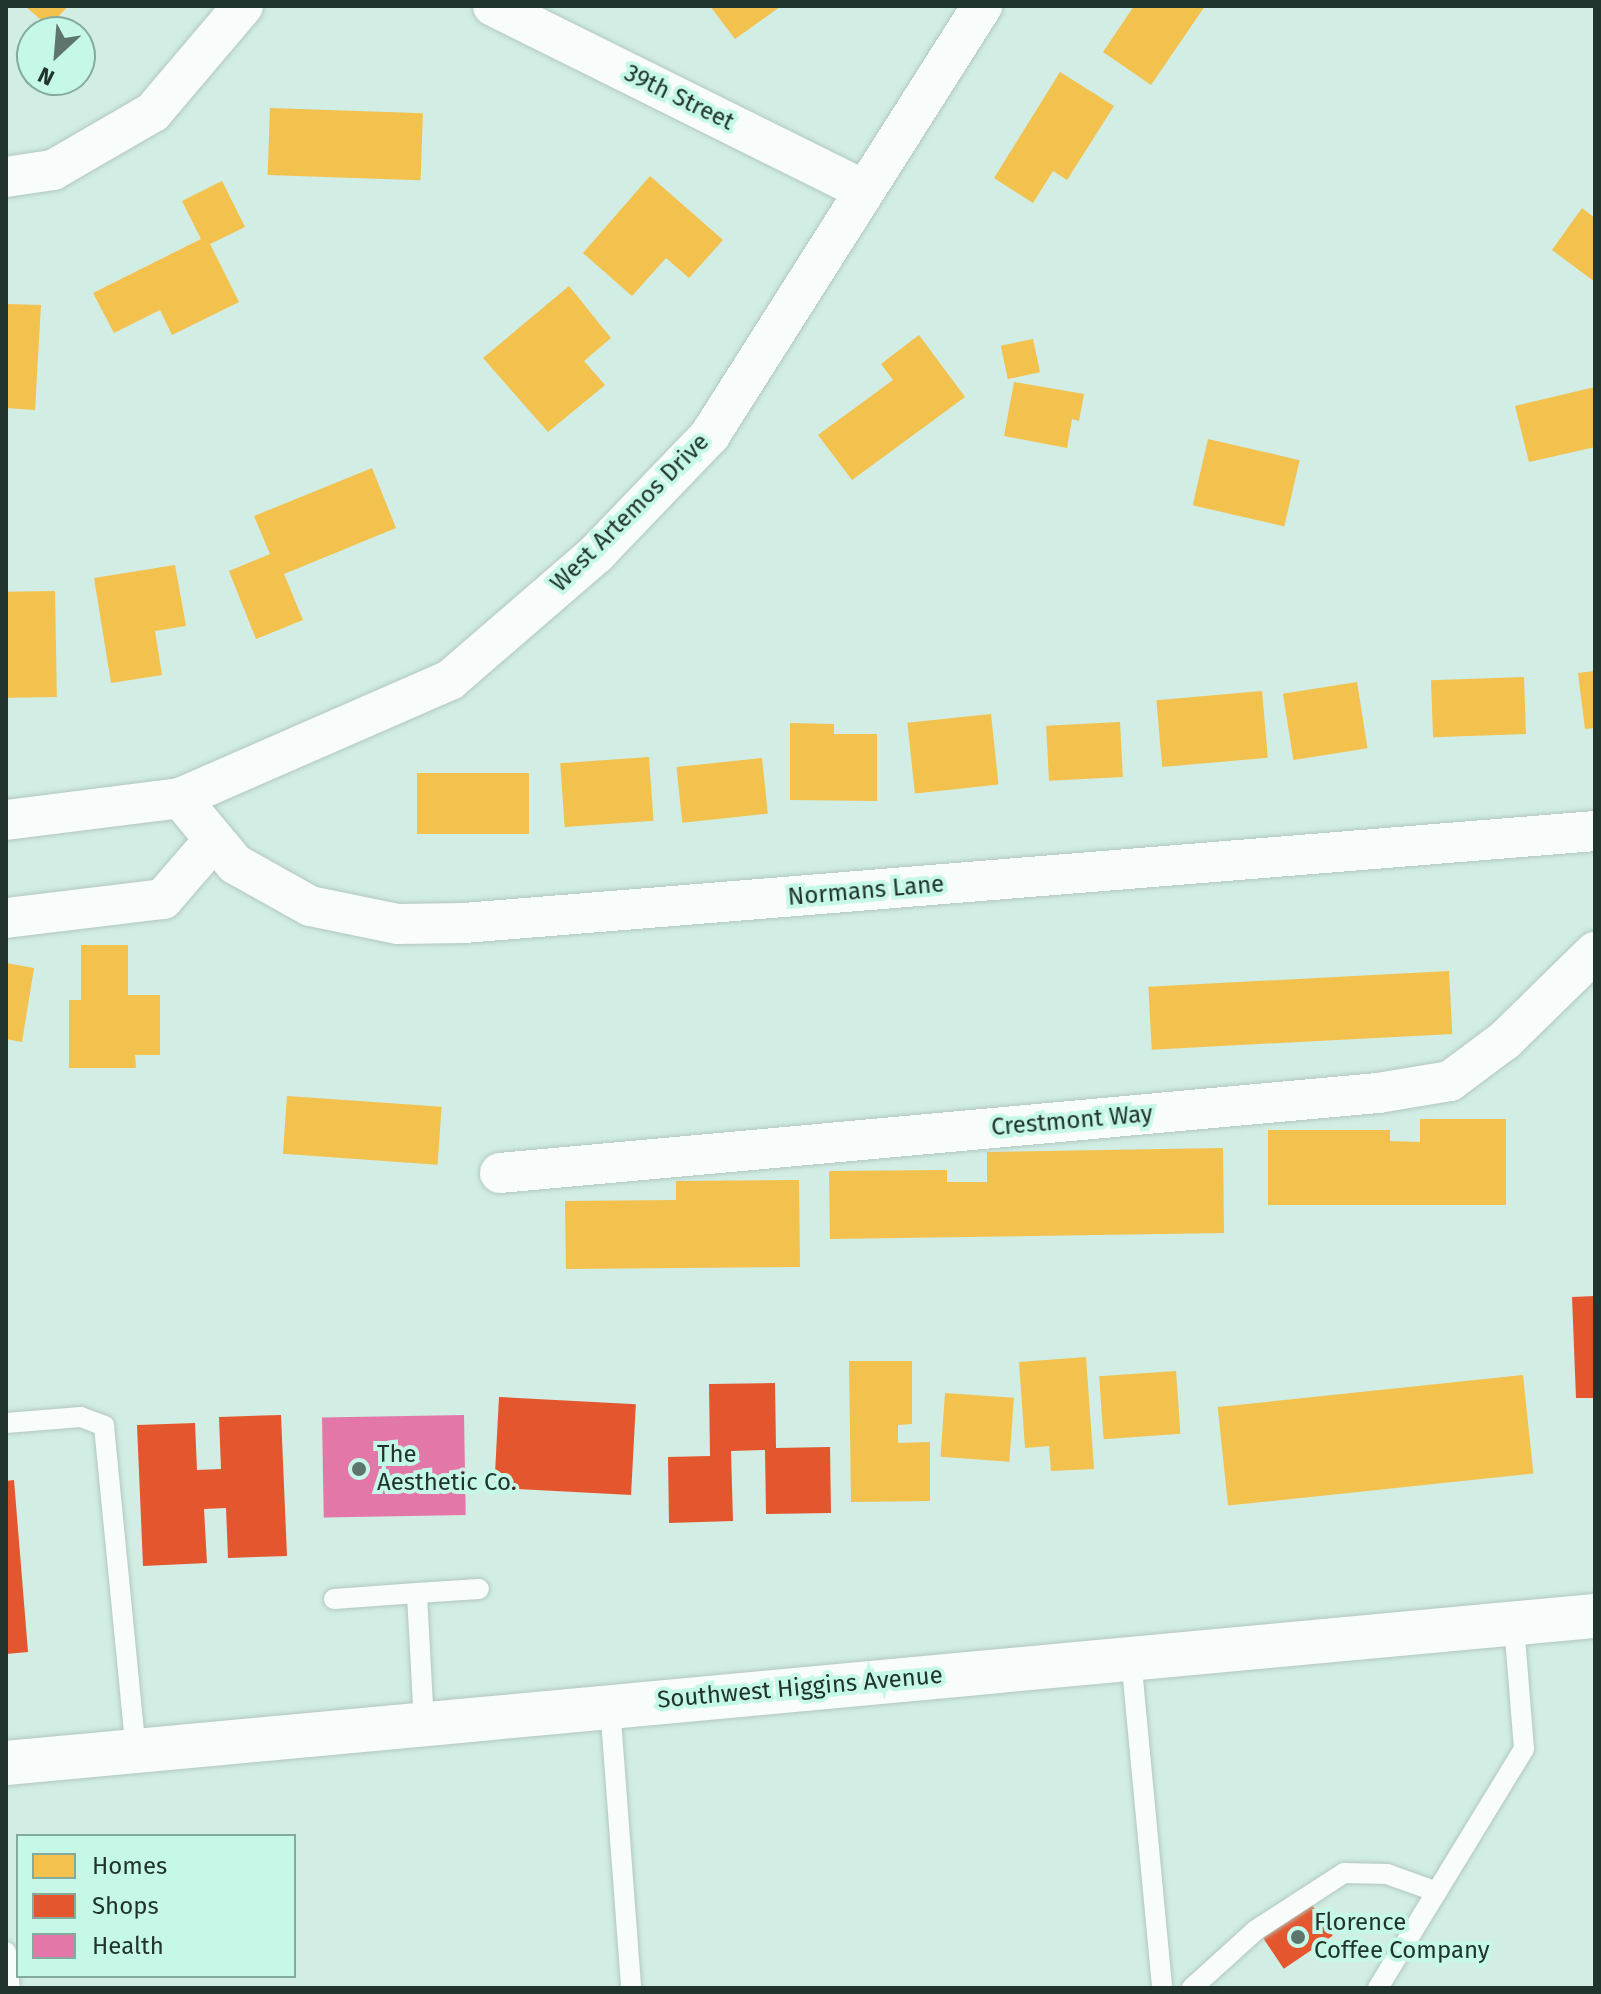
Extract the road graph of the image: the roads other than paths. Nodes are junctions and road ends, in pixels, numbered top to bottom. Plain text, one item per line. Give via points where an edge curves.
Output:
1 (243, 6) edge
2 (493, 6) edge
3 (982, 6) edge
4 (6, 177) edge
5 (864, 190) junction
6 (180, 798) junction
7 (6, 820) edge
8 (1595, 831) edge
9 (214, 840) junction
10 (6, 918) edge
11 (1595, 952) edge
12 (500, 1173) dead end
13 (6, 1423) edge
14 (479, 1589) dead end
15 (417, 1593) junction
16 (334, 1599) dead end
17 (1595, 1616) edge
18 (1514, 1624) junction
19 (1131, 1658) junction
20 (610, 1706) junction
21 (424, 1724) junction
22 (136, 1751) junction
23 (6, 1763) edge
24 (1437, 1892) junction
25 (6, 1952) edge
26 (10, 1988) edge
27 (631, 1988) edge
28 (1162, 1988) edge
29 (1192, 1988) edge
30 (1378, 1988) edge

1 - 4 street via 153,112 53,170
2 - 5 street, 39th Street
3 - 5 street, West Artemos Drive
5 - 6 street, West Artemos Drive via 710,435 596,554 450,680
6 - 7 street, West Artemos Drive
6 - 9 street, Normans Lane
8 - 9 street, Normans Lane via 480,922 398,924 310,906 235,864
9 - 10 street via 163,899
11 - 12 street, Crestmont Way via 1505,1040 1450,1081 1378,1093
13 - 22 lane via 81,1417 104,1426
14 - 15 lane
15 - 16 lane
15 - 21 lane
17 - 18 main road, Southwest Higgins Avenue
18 - 19 main road, Southwest Higgins Avenue
18 - 24 lane via 1524,1749
19 - 20 main road, Southwest Higgins Avenue
19 - 28 lane
20 - 21 main road, Southwest Higgins Avenue
20 - 27 lane
21 - 22 main road, Southwest Higgins Avenue
22 - 23 main road, Southwest Higgins Avenue
24 - 29 lane via 1387,1874 1344,1873 1256,1930
24 - 30 lane
25 - 26 lane

